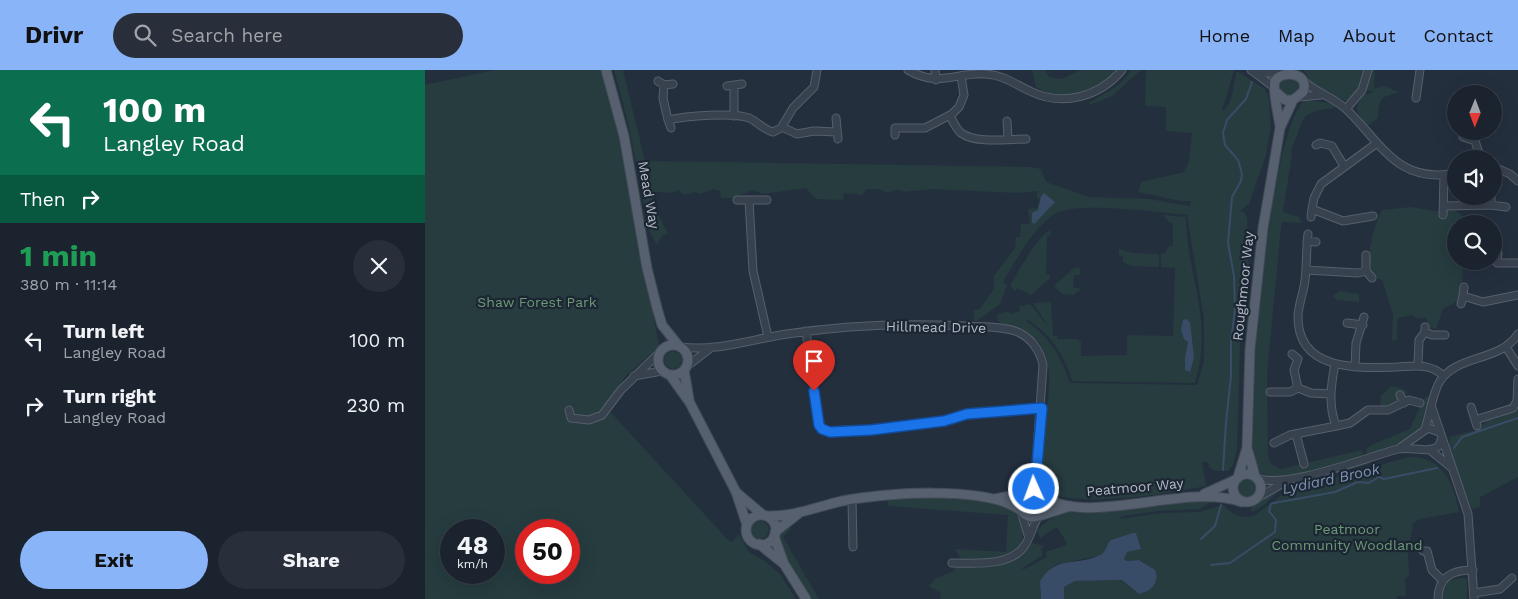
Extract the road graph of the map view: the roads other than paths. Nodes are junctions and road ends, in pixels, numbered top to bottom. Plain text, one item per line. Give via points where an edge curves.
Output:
1 (606, 70) edge
2 (817, 70) edge
3 (908, 70) edge
4 (935, 70) edge
5 (1123, 70) edge
6 (1368, 70) edge
7 (1420, 70) edge
8 (1283, 71) edge
9 (1254, 72) edge
10 (1302, 75) edge
11 (961, 76) junction
12 (936, 80) junction
13 (673, 84) dead end
14 (742, 84) dead end
15 (1275, 90) junction
16 (1321, 96) junction
17 (1296, 98) junction
18 (1416, 98) dead end
19 (1346, 109) junction
20 (734, 116) junction
21 (950, 116) junction
22 (836, 118) dead end
23 (1007, 121) dead end
24 (782, 127) junction
25 (1280, 128) junction
26 (895, 135) dead end
27 (1008, 138) junction
28 (1026, 139) dead end
29 (1377, 143) junction
30 (1316, 145) dead end
31 (1344, 166) junction
32 (1502, 171) edge
33 (1447, 174) edge
34 (1444, 175) junction
35 (1517, 179) edge
36 (737, 200) dead end
37 (749, 200) junction
38 (767, 200) dead end
39 (1491, 205) joint
40 (1445, 206) junction
41 (1506, 207) dead end
42 (1443, 215) dead end
43 (1373, 216) dead end
44 (1317, 242) dead end
45 (1366, 255) dead end
46 (1502, 263) edge
47 (1518, 263) edge
48 (1306, 270) junction
49 (1366, 271) junction
50 (1372, 278) dead end
51 (1464, 287) dead end
52 (1518, 295) edge
53 (1463, 296) junction
54 (1461, 304) dead end
55 (1347, 323) dead end
56 (662, 325) junction
57 (806, 331) junction
58 (1518, 334) edge
59 (1445, 335) dead end
60 (768, 337) junction
61 (679, 346) junction
62 (712, 347) junction
63 (1506, 347) junction
64 (661, 351) junction
65 (1297, 358) dead end
66 (1335, 364) junction
67 (1418, 366) junction
68 (1518, 366) edge
69 (1355, 367) junction
70 (685, 368) junction
71 (666, 372) junction
72 (634, 376) junction
73 (1444, 376) junction
74 (1518, 379) edge
75 (1298, 388) junction
76 (1270, 392) dead end
77 (1331, 394) junction
78 (1400, 395) dead end
79 (690, 403) junction
80 (1404, 403) junction
81 (1420, 403) dead end
82 (1471, 407) dead end
83 (1042, 408) junction
84 (1432, 408) junction
85 (569, 410) dead end
86 (1336, 426) junction
87 (1424, 430) junction
88 (1296, 434) junction
89 (1440, 434) junction
90 (1274, 443) dead end
91 (1247, 448) junction
92 (1399, 449) junction
93 (1427, 449) junction
94 (1304, 464) dead end
95 (1037, 465) junction
96 (1452, 468) junction
97 (1256, 477) junction
98 (1238, 478) junction
99 (1291, 479) junction
100 (736, 492) junction
101 (1025, 492) junction
102 (1201, 495) junction
103 (1045, 496) junction
104 (995, 499) junction
105 (1256, 499) junction
106 (851, 500) junction
107 (1242, 502) junction
108 (1071, 506) junction
109 (1021, 511) junction
110 (798, 514) junction
111 (765, 515) junction
112 (1040, 516) junction
113 (747, 525) junction
114 (775, 534) junction
115 (1028, 536) junction
116 (759, 544) junction
117 (853, 547) dead end
118 (1428, 550) dead end
119 (953, 563) dead end
120 (784, 564) junction
121 (1473, 570) junction
122 (1512, 578) dead end
123 (1442, 580) junction
124 (1474, 596) edge
125 (806, 599) edge
126 (1438, 599) edge

1 - 56 main road, Mead Way via 624,136 647,268
2 - 24 street via 813,87 793,108
3 - 12 street
4 - 12 street
5 - 11 street via 1102,88 1084,96 1065,98 1038,95 994,75
6 - 19 street via 1362,90
7 - 18 street
8 - 9 street
8 - 10 main road via 1293,70
8 - 15 main road, Roughmoor Way via 1276,78
9 - 15 street
10 - 16 street
10 - 17 main road, Roughmoor Way via 1304,88
11 - 12 street
11 - 21 street via 964,94 959,107
13 - 20 street via 661,83 669,124 686,116
14 - 20 street via 730,86
15 - 17 main road via 1285,100
15 - 25 main road, Roughmoor Way
16 - 17 street
16 - 19 street
17 - 25 main road, Roughmoor Way
19 - 29 street
20 - 24 street via 749,118 770,131
21 - 26 street via 925,128 895,128
21 - 27 street via 965,135
22 - 24 street via 837,135 814,131 797,134
23 - 27 street
25 - 91 main road, Roughmoor Way via 1265,209 1255,293
27 - 28 street
29 - 31 street
29 - 34 street via 1401,166
30 - 31 street via 1332,146
31 - 43 street via 1321,184 1314,198 1312,213 1343,220
32 - 35 street
33 - 34 street
34 - 40 street
36 - 37 street
37 - 38 street
37 - 60 street via 752,264
39 - 40 street
39 - 41 street
40 - 42 street
44 - 48 street via 1307,237
45 - 49 street
46 - 47 street
48 - 49 street
48 - 66 street via 1298,314 1300,331 1310,350
49 - 50 street
51 - 53 street
52 - 53 street via 1483,302
53 - 54 street
55 - 69 street via 1364,321 1357,339
56 - 61 main road, Mead Way
56 - 64 main road, Mead Way
57 - 60 street, Hillmead Drive
57 - 83 street, Hillmead Drive via 908,325 1015,332 1032,342 1041,356 1044,376
57 - 83 street via 819,423 826,431 877,429 944,421 967,414
58 - 63 street
59 - 67 street via 1432,335 1425,329 1419,340
60 - 62 street, Hillmead Drive
61 - 62 street, Hillmead Drive
61 - 64 main road via 669,345
61 - 70 main road via 688,358
62 - 70 street, Hillmead Drive
63 - 68 street
63 - 73 street via 1456,367
64 - 71 main road via 657,362
64 - 72 street
65 - 75 street via 1294,370
66 - 69 street
66 - 77 street
67 - 69 street
67 - 73 street via 1431,367
70 - 71 main road
70 - 79 main road
71 - 72 street
71 - 79 main road
72 - 85 street via 598,418 573,419 569,417
73 - 84 street via 1434,394
74 - 82 street via 1517,401 1513,408 1476,423
75 - 76 street via 1290,392
75 - 77 street via 1311,393
77 - 86 street
78 - 80 street
79 - 100 main road
80 - 81 street via 1409,400
80 - 86 street via 1388,410 1368,410 1349,423
83 - 95 street, Hillmead Drive
84 - 87 street
84 - 89 street
86 - 88 street
87 - 89 street via 1434,428
87 - 92 street
87 - 93 street via 1420,440
88 - 90 street
88 - 94 street
89 - 93 street via 1439,446
89 - 96 street
91 - 97 main road, Roughmoor Way
91 - 98 main road, Roughmoor Way
92 - 93 street
92 - 99 street
93 - 96 street
95 - 101 street, Hillmead Drive
95 - 103 street, Hillmead Drive
96 - 121 street via 1468,514
97 - 98 main road via 1247,474
97 - 99 street via 1265,481
97 - 105 main road via 1261,489
98 - 102 main road, Peatmoor Way
98 - 107 main road via 1233,491
99 - 105 street
100 - 111 main road
100 - 113 main road
101 - 103 main road via 1037,490
101 - 104 main road
101 - 109 main road via 1019,500
102 - 107 main road, Peatmoor Way via 1226,496
102 - 108 main road, Peatmoor Way via 1127,504
103 - 108 main road, Peatmoor Way
103 - 112 main road via 1047,507
104 - 106 main road via 912,493
104 - 109 main road
105 - 107 main road
106 - 110 main road
106 - 117 street
108 - 112 main road, Peatmoor Way
109 - 112 main road via 1027,517
109 - 115 street
110 - 111 main road
110 - 114 main road
111 - 113 main road via 752,518
111 - 114 main road via 773,521
112 - 115 street
113 - 116 main road via 748,537
114 - 116 main road via 768,542
114 - 120 main road
115 - 119 street via 1024,547 1011,557 993,562
116 - 120 main road
118 - 123 street via 1432,570
120 - 125 main road
121 - 123 street via 1452,572
121 - 124 street
122 - 124 street via 1500,589
123 - 126 street

